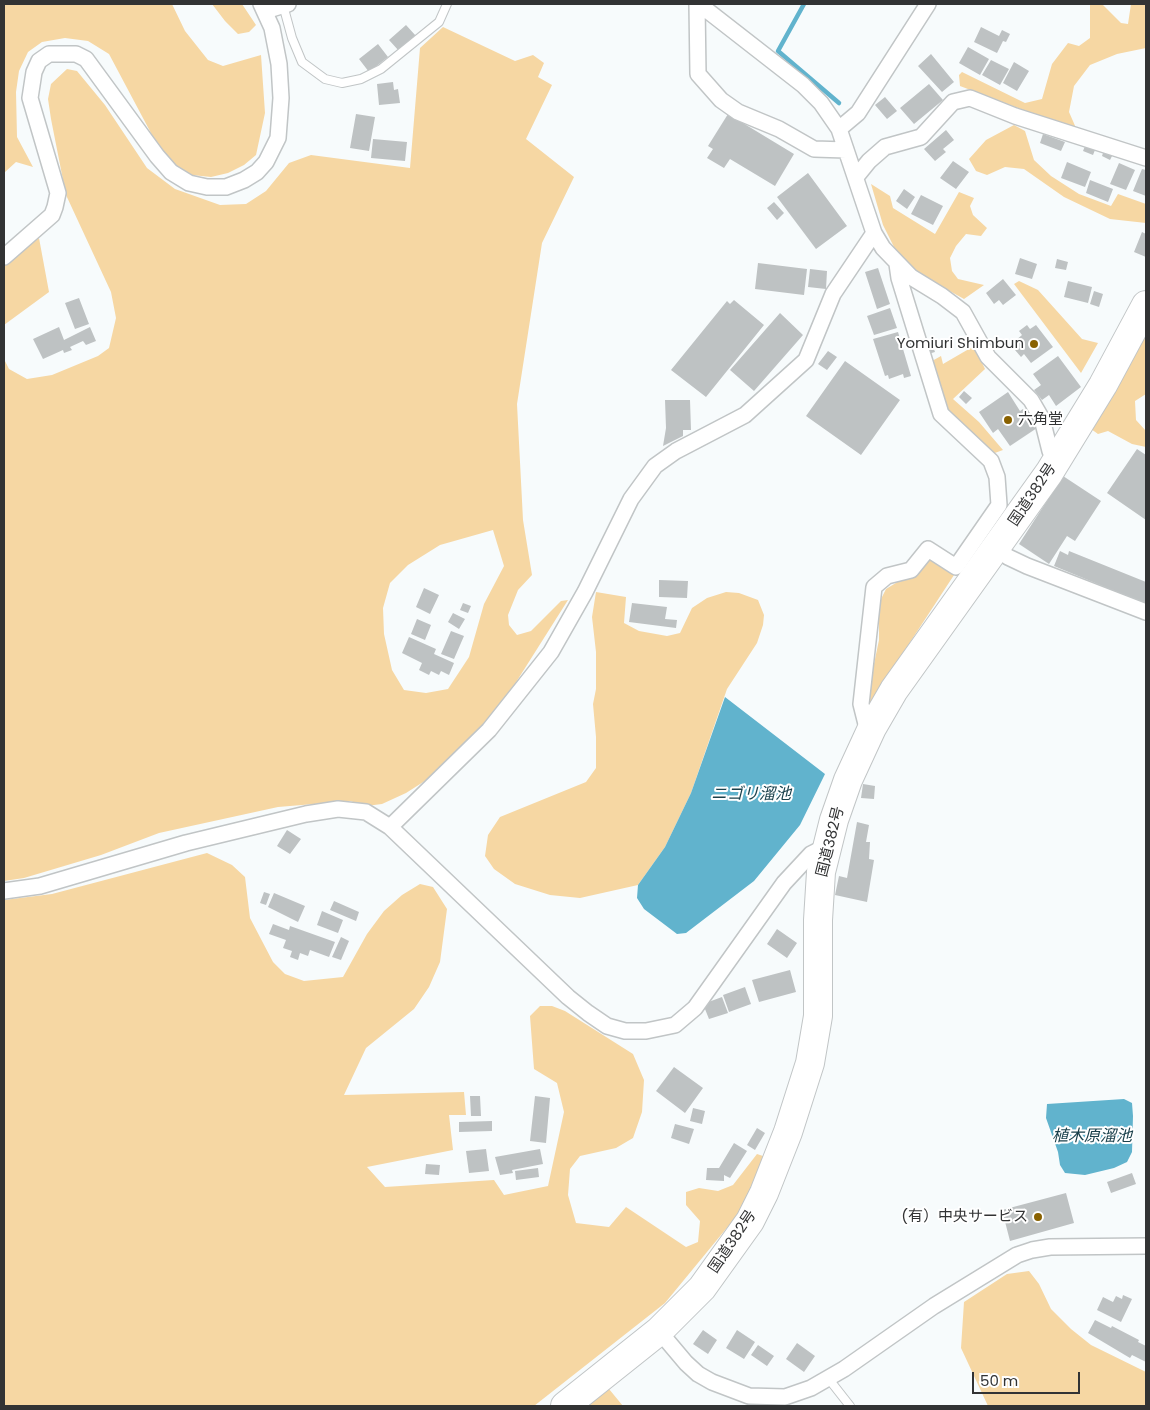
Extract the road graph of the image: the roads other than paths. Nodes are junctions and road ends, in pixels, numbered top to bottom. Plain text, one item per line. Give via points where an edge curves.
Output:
1 (286, 4) edge
2 (447, 4) edge
3 (698, 4) edge
4 (928, 4) edge
5 (263, 7) edge
6 (839, 130) junction
7 (846, 150) junction
8 (1146, 158) edge
9 (856, 177) junction
10 (874, 233) junction
11 (4, 257) edge
12 (897, 264) junction
13 (1146, 305) edge
14 (1058, 459) junction
15 (997, 548) junction
16 (1146, 612) edge
17 (872, 728) junction
18 (390, 827) junction
19 (825, 852) junction
20 (4, 891) edge
21 (1146, 1246) edge
22 (659, 1331) junction
23 (828, 1378) junction
24 (565, 1406) edge
25 (850, 1406) edge

1 - 2 lane via 292,38 302,62 325,79 342,83 362,79 381,69 439,22
1 - 5 street
3 - 6 street via 803,85 821,103
3 - 7 street via 698,74 721,100 738,112 779,129 814,149
4 - 6 street via 858,113
5 - 11 street via 272,28 279,64 278,138 257,172 226,187 189,183 171,172 86,59 76,54 61,53 49,54 40,61 32,78 30,98 58,193 52,215
6 - 7 street
7 - 9 street
8 - 9 street via 1015,116 970,98 953,102 921,138 885,147
9 - 10 street
10 - 12 street
10 - 18 street via 834,294 806,360 745,415 676,451 655,466 632,499 551,652 489,730
12 - 14 street via 963,312 988,357 1031,400 1042,419 1050,452
12 - 17 street via 941,414 991,461 997,477 999,505 956,567 928,549 911,570 887,576 874,587 861,704 866,724
13 - 14 highway, 国道382号
14 - 15 highway, 国道382号
15 - 16 street via 1026,566
15 - 17 highway, 国道382号 via 894,690
17 - 19 highway, 国道382号 via 848,780
18 - 19 street via 568,997 607,1026 625,1031 646,1032 666,1028 686,1017 784,883 811,854
18 - 20 street via 366,812 354,810 306,814 186,843 40,886
19 - 22 highway, 国道382号 via 819,896 818,1016 798,1105 750,1221 702,1288
21 - 23 street via 1050,1247 1017,1255 934,1306
22 - 23 street via 698,1374 731,1391 749,1396 784,1397
22 - 24 highway, 国道382号
23 - 25 lane

